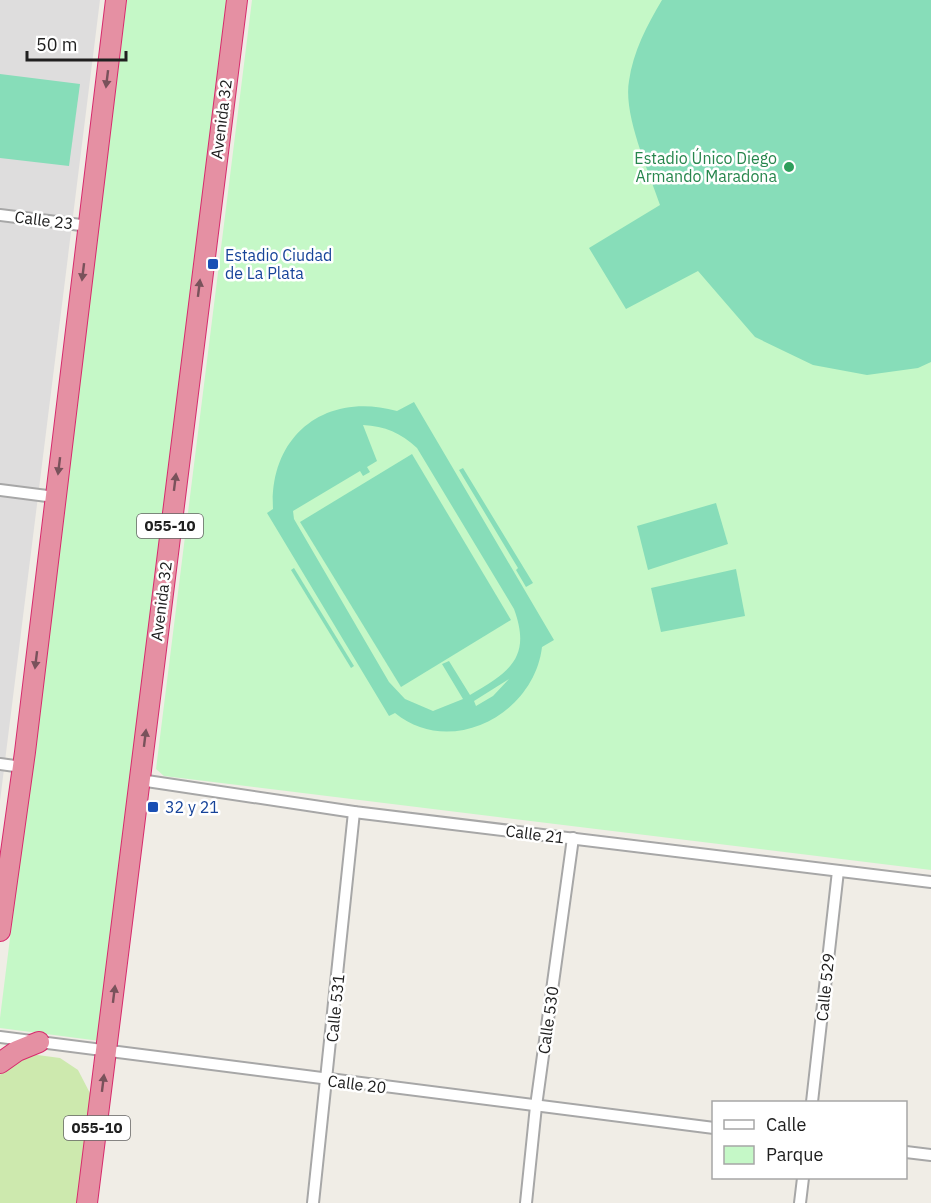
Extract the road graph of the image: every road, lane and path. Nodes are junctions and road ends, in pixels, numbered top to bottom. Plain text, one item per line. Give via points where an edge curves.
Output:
1 (116, 0) edge
2 (237, 0) edge
3 (0, 215) edge
4 (89, 226) junction
5 (0, 490) edge
6 (55, 497) junction
7 (0, 764) edge
8 (22, 767) junction
9 (140, 780) junction
10 (354, 812) junction
11 (573, 838) junction
12 (838, 871) junction
13 (931, 882) edge
14 (0, 931) edge
15 (0, 1036) edge
16 (39, 1042) junction
17 (107, 1052) junction
18 (0, 1063) edge
19 (328, 1081) junction
20 (812, 1101) edge
21 (536, 1107) junction
22 (712, 1128) edge
23 (907, 1152) edge
24 (931, 1155) edge
25 (803, 1179) edge
26 (87, 1203) edge
27 (313, 1203) edge
28 (526, 1203) edge
29 (800, 1203) edge

1 -> 4 highway
9 -> 2 highway, Avenida 32 / 055-10
3 - 4 street, Calle 23
4 -> 6 highway
5 - 6 street
6 -> 8 highway
7 - 8 street
8 - 14 highway
9 - 10 street, Calle 21
17 -> 9 highway, Avenida 32 / 055-10
10 - 11 street, Calle 21
10 - 19 street, Calle 531
11 - 12 street, Calle 21
11 - 21 street, Calle 530
12 - 13 street, Calle 21
12 - 20 street, Calle 529
15 - 16 street, Calle 20
16 - 17 street, Calle 20
16 - 18 highway
17 - 19 street, Calle 20
26 -> 17 highway, Avenida 32 / 055-10
19 - 21 street, Calle 20
19 - 27 street, Calle 531
21 - 22 street, Calle 20
21 - 28 street, Calle 530
23 - 24 street
25 - 29 street

